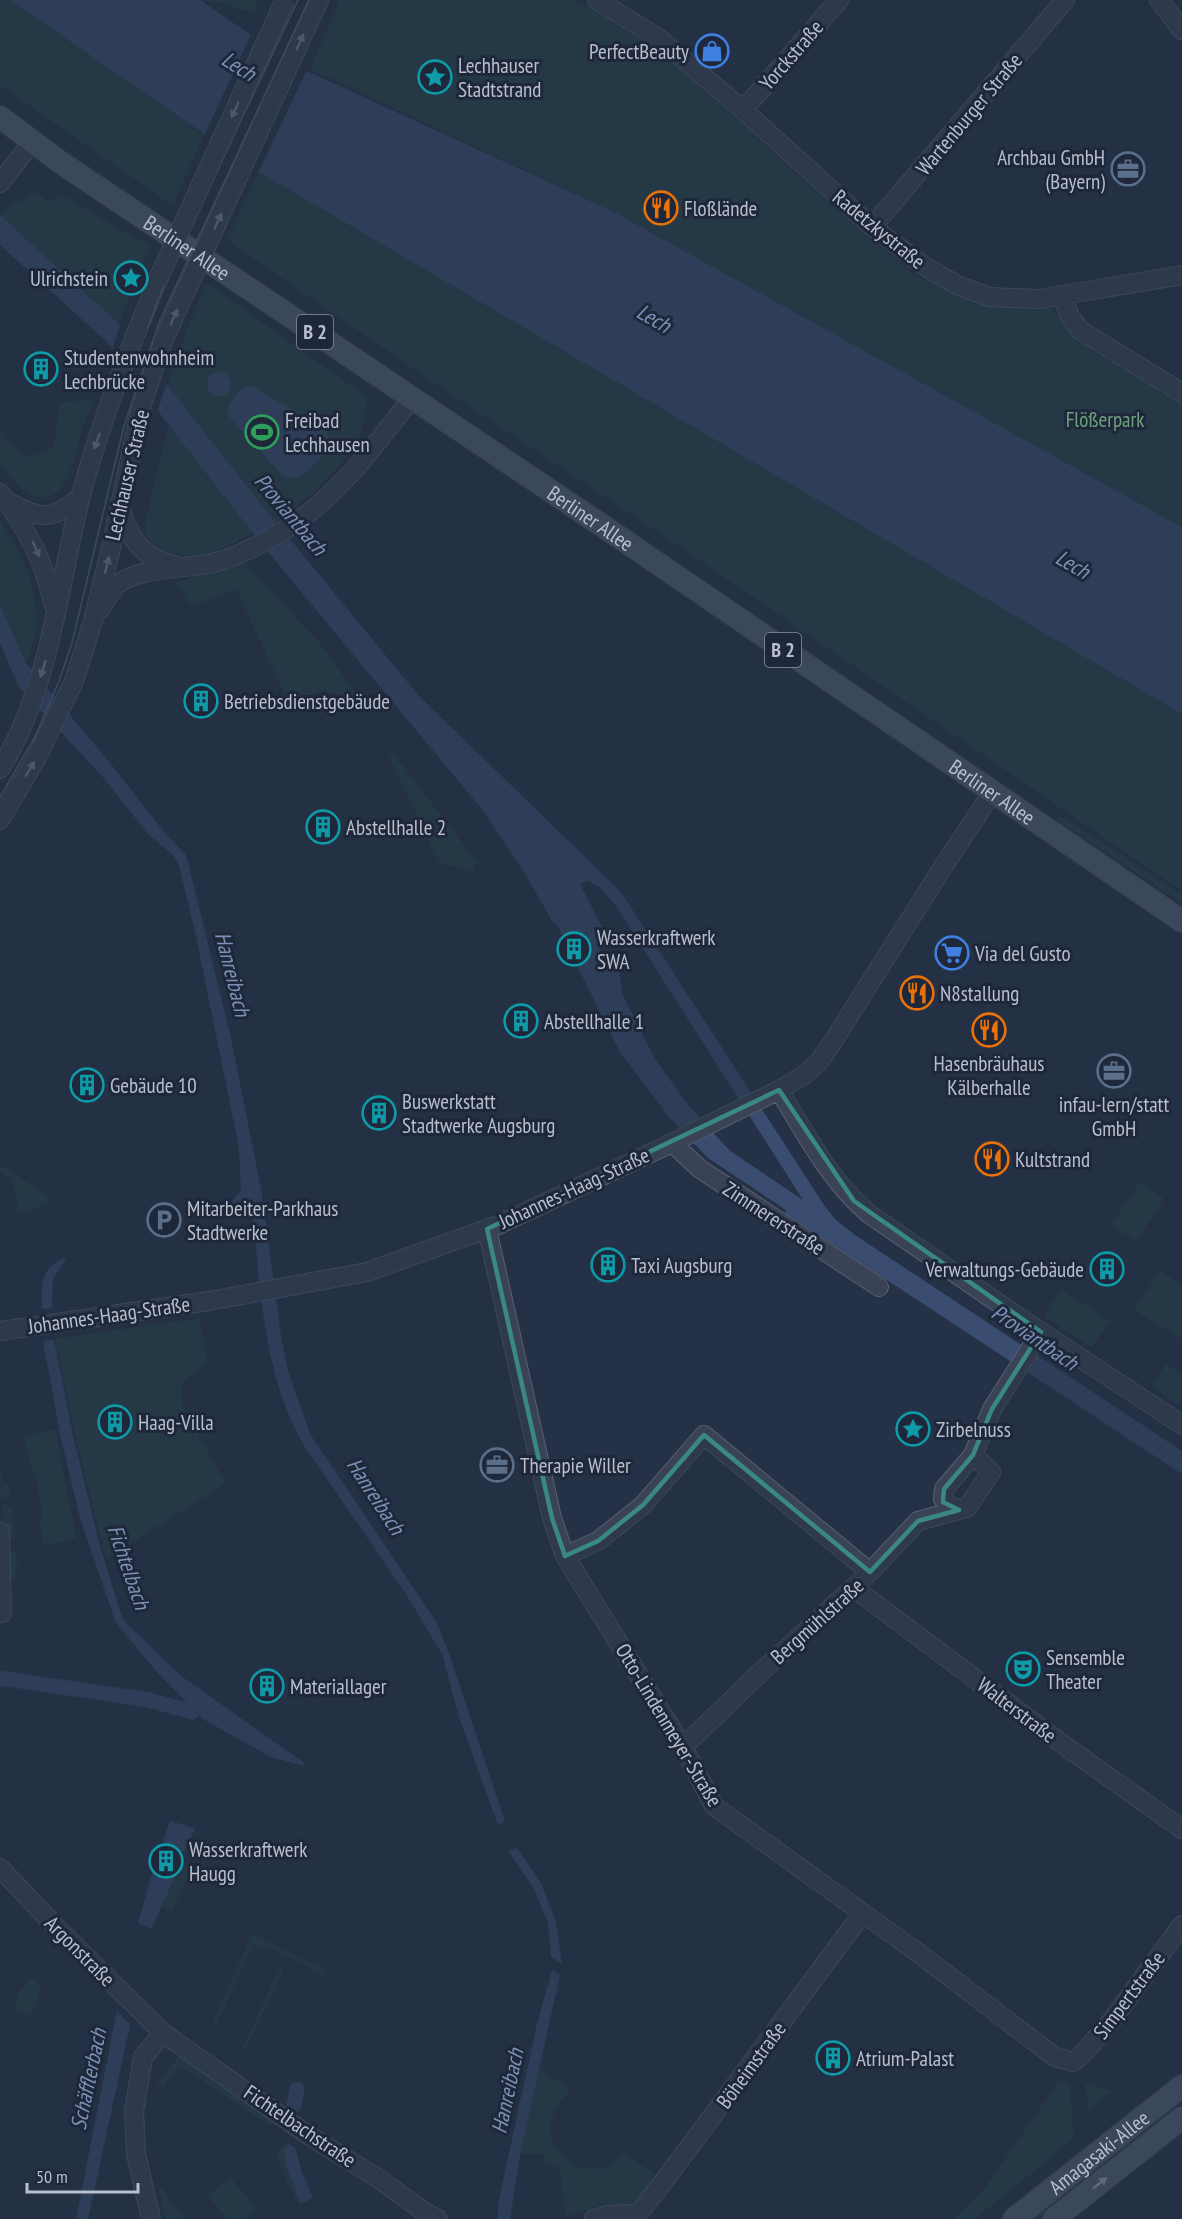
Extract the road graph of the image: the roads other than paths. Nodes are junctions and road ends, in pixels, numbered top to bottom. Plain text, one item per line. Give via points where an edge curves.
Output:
1 (285, 0) edge
2 (319, 0) edge
3 (597, 0) edge
4 (839, 0) edge
5 (1065, 0) edge
6 (1158, 0) edge
7 (1182, 30) edge
8 (743, 110) junction
9 (0, 117) edge
10 (32, 142) junction
11 (0, 183) edge
12 (872, 227) junction
13 (1182, 275) edge
14 (1063, 296) junction
15 (1182, 393) edge
16 (412, 398) junction
17 (2, 496) edge
18 (81, 497) junction
19 (120, 509) junction
20 (185, 568) junction
21 (55, 612) junction
22 (93, 621) junction
23 (0, 769) edge
24 (992, 793) junction
25 (0, 820) edge
26 (1182, 921) edge
27 (779, 1090) junction
28 (677, 1141) junction
29 (487, 1229) junction
30 (879, 1287) dead end
31 (0, 1331) edge
32 (1037, 1338) junction
33 (1182, 1425) edge
34 (973, 1455) junction
35 (959, 1510) junction
36 (0, 1531) edge
37 (565, 1556) junction
38 (870, 1572) junction
39 (854, 1588) junction
40 (2, 1613) dead end
41 (683, 1747) junction
42 (1182, 1829) edge
43 (0, 1868) edge
44 (862, 1914) junction
45 (1182, 1925) edge
46 (163, 2033) junction
47 (1073, 2062) joint
48 (1182, 2086) edge
49 (1182, 2118) edge
50 (632, 2216) edge
51 (1020, 2217) edge
52 (151, 2219) edge
53 (438, 2219) edge
54 (594, 2219) edge
55 (1054, 2219) edge

1 -> 18 street, Lechhauser Straße, bridge via 159,277 91,459
19 -> 2 street, Lechhauser Straße, bridge via 141,407 163,341
3 - 8 street, Radetzkystraße via 653,33
4 - 8 street, Yorckstraße
5 - 12 street, Wartenburger Straße
6 - 7 street
8 - 12 street, Radetzkystraße
9 - 10 main road, Berliner Allee / B 2
10 - 11 street
10 - 16 main road, Berliner Allee / B 2
12 - 14 street, Radetzkystraße via 927,268 959,286 990,297
13 - 14 street, Radetzkystraße
14 - 15 street via 1069,315 1080,330
16 - 20 street via 322,504 259,543 217,562
16 - 24 main road, Berliner Allee / B 2
17 - 18 street via 28,513 47,515 64,512
17 -> 21 street via 32,539 44,566
18 - 21 street, Lechhauser Straße
19 - 20 street via 137,545 159,561
22 -> 19 street, Lechhauser Straße
20 - 22 street via 139,574 118,584
21 -> 23 street, Lechhauser Straße via 45,662 30,706
25 -> 22 street, Lechhauser Straße via 35,761 74,681
24 - 26 main road, Berliner Allee / B 2
24 - 27 street, Johannes-Haag-Straße via 818,1063
27 - 28 street, Johannes-Haag-Straße
27 - 32 street via 854,1202
28 - 29 street, Johannes-Haag-Straße
28 - 30 street, Zimmererstraße via 700,1169
29 - 31 street, Johannes-Haag-Straße via 367,1272 221,1299
29 - 37 street, Otto-Lindenmeyer-Straße via 552,1518
32 - 33 street
32 - 34 street via 992,1409
34 - 35 street via 944,1489 943,1499
34 - 35 street via 991,1472 967,1508
35 - 38 street, Bergmühlstraße via 918,1521
36 - 40 street
37 - 38 street via 598,1541 643,1506 704,1435
37 - 41 street, Otto-Lindenmeyer-Straße
38 - 39 street, Bergmühlstraße
39 - 41 street, Bergmühlstraße
39 - 42 street, Walterstraße
41 - 44 street, Otto-Lindenmeyer-Straße via 714,1806
43 - 46 street, Argonstraße
44 - 47 street, Otto-Lindenmeyer-Straße via 1055,2057
44 - 50 street, Böheimstraße via 722,2105
45 - 47 street, Simpertstraße via 1112,2020
46 - 52 street via 143,2057 134,2111 136,2154
46 - 53 street, Fichtelbachstraße via 308,2135
48 - 51 main road, Amagasaki-Allee
55 -> 49 main road, Amagasaki-Allee
50 - 54 street, Böheimstraße

